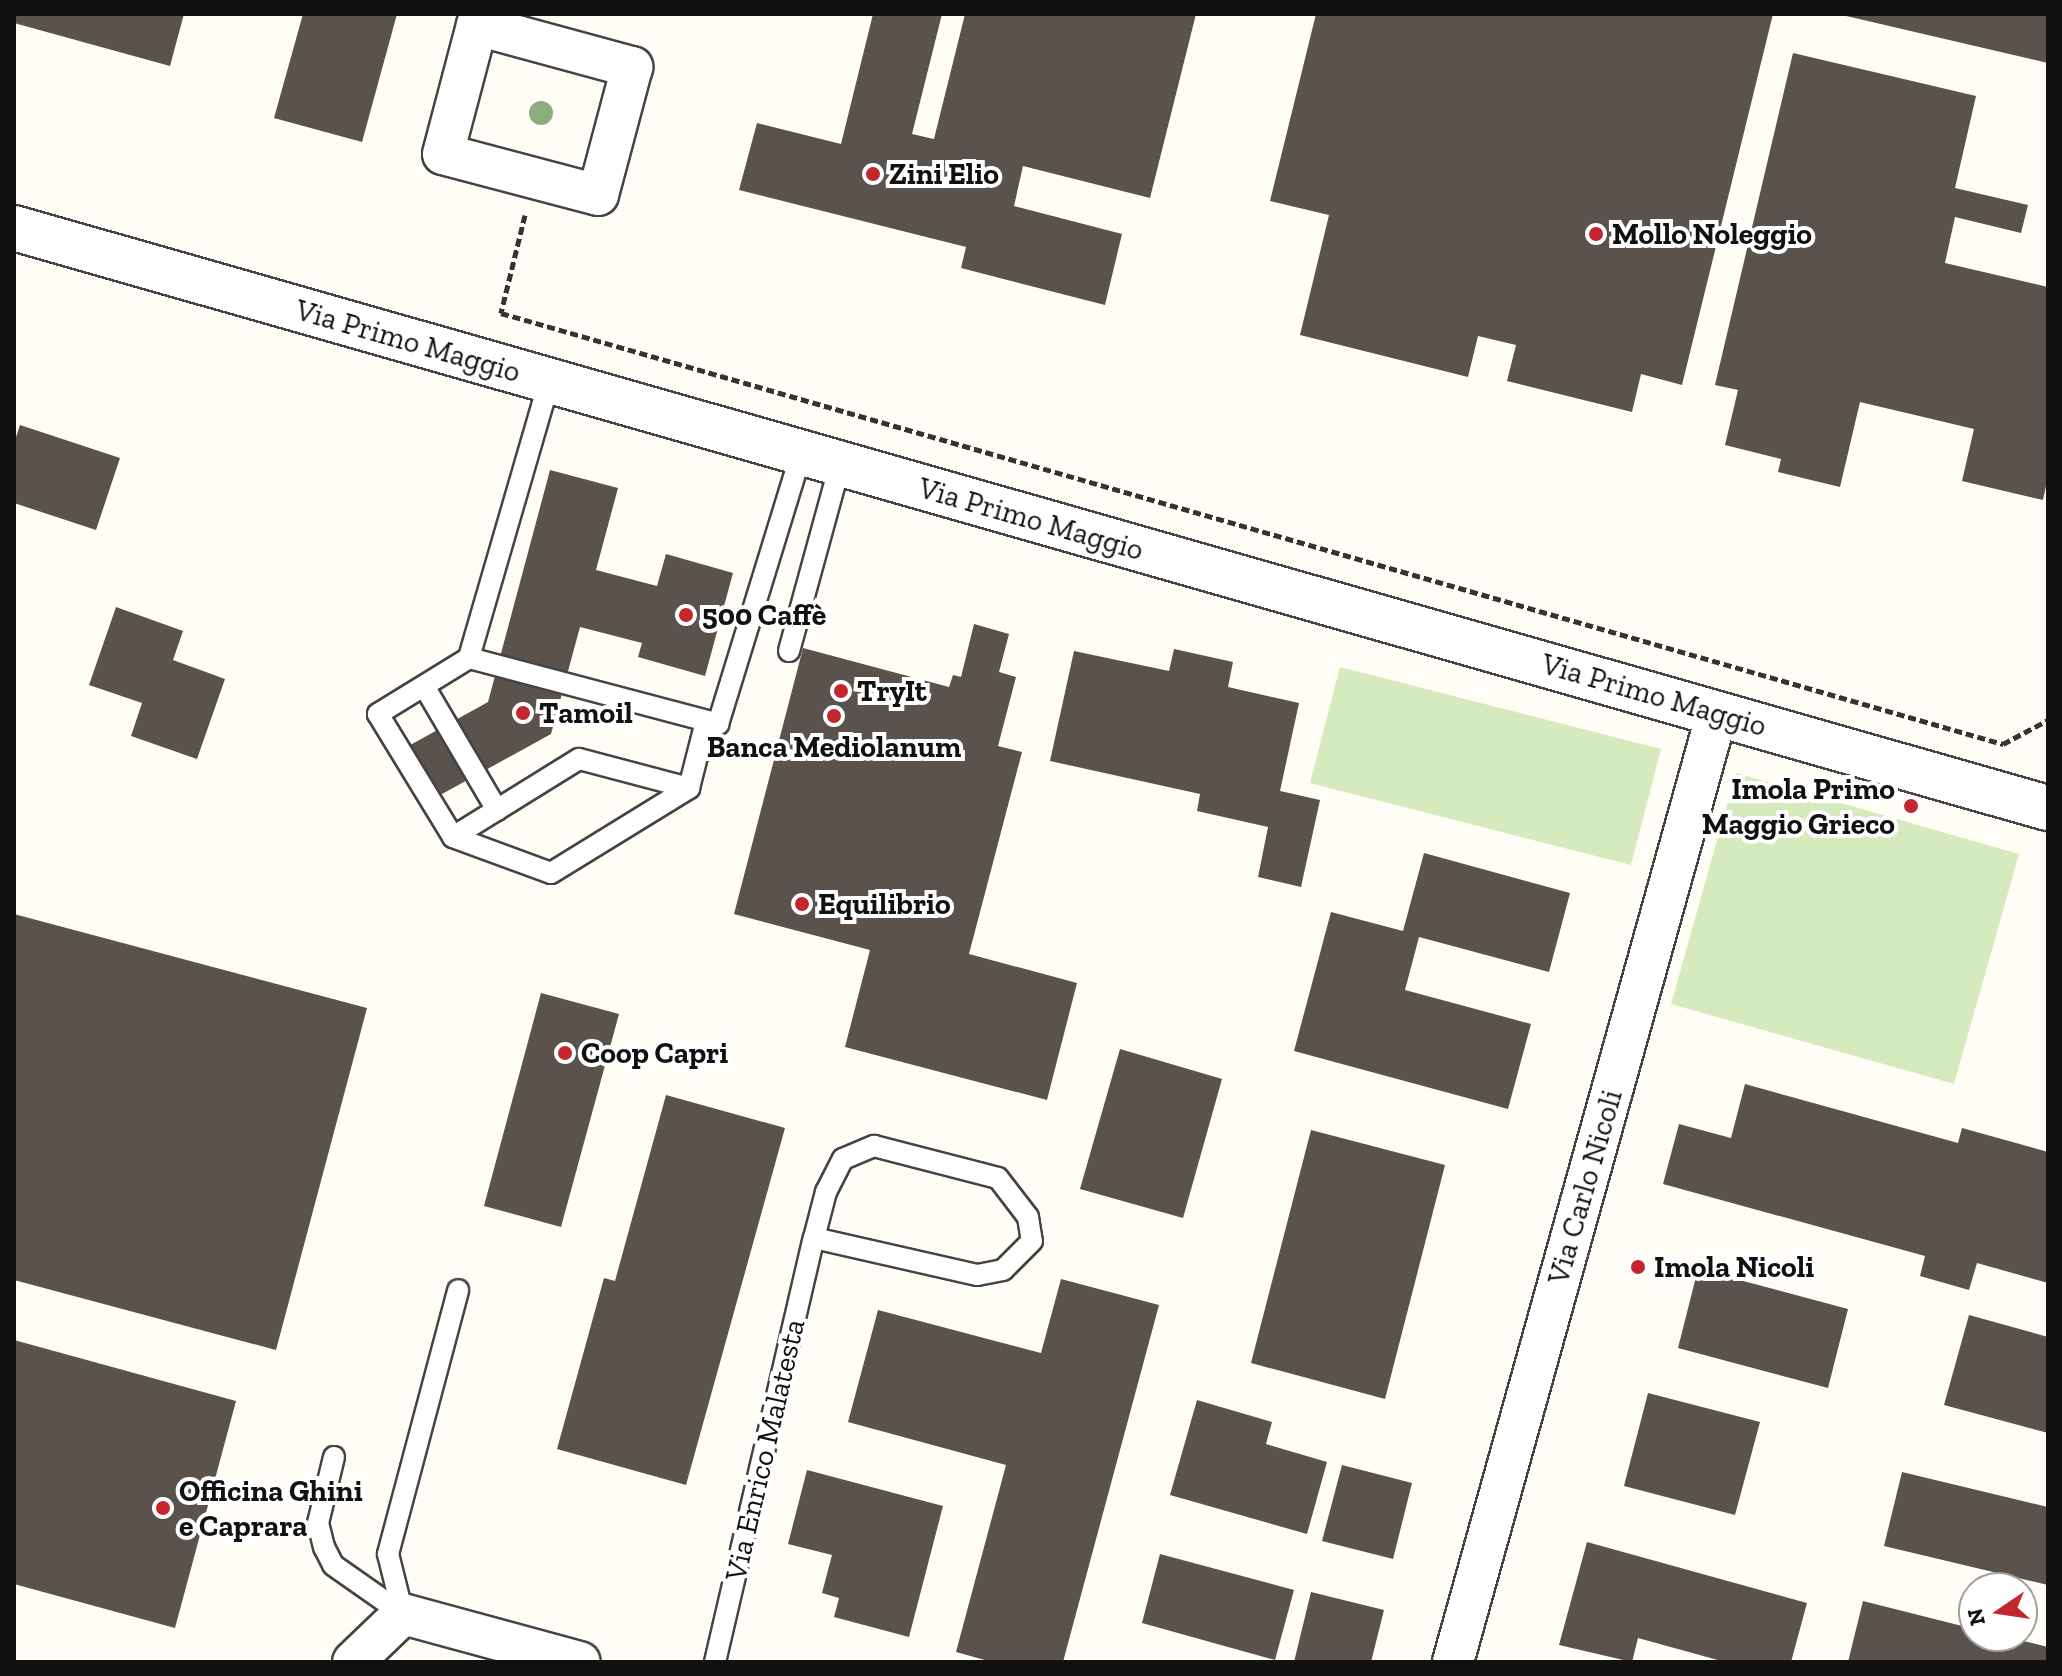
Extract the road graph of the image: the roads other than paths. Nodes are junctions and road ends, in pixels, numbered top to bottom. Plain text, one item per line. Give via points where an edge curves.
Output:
1 (479, 20) edge
2 (14, 228) edge
3 (549, 382) junction
4 (821, 460) junction
5 (789, 651) dead end
6 (469, 658) junction
7 (424, 686) junction
8 (1717, 713) junction
9 (718, 724) junction
10 (689, 788) junction
11 (2048, 808) edge
12 (497, 810) junction
13 (453, 837) junction
14 (814, 1238) junction
15 (458, 1290) dead end
16 (334, 1457) dead end
17 (403, 1614) junction
18 (353, 1662) edge
19 (580, 1662) edge
20 (715, 1662) edge
21 (1453, 1662) edge

1 - 1 street via 632,67 598,195 443,154
2 - 3 street, Via Primo Maggio
3 - 4 street, Via Primo Maggio
3 - 6 lane
4 - 5 lane
4 - 8 street, Via Primo Maggio
4 - 9 lane
6 - 7 lane
6 - 9 lane
7 - 12 lane
7 - 13 lane via 378,714
8 - 11 street, Via Primo Maggio
8 - 21 street, Via Carlo Nicoli
9 - 10 lane via 704,729
10 - 12 lane via 579,759
10 - 13 lane via 551,873
12 - 13 lane
14 - 14 lane, Via Enrico Malatesta via 826,1192 843,1159 874,1146 998,1178 1028,1217 1032,1241 1003,1270 977,1275
14 - 20 lane, Via Enrico Malatesta
15 - 17 lane via 388,1554
16 - 17 lane via 318,1523 324,1547 333,1565
17 - 18 street
17 - 19 street

